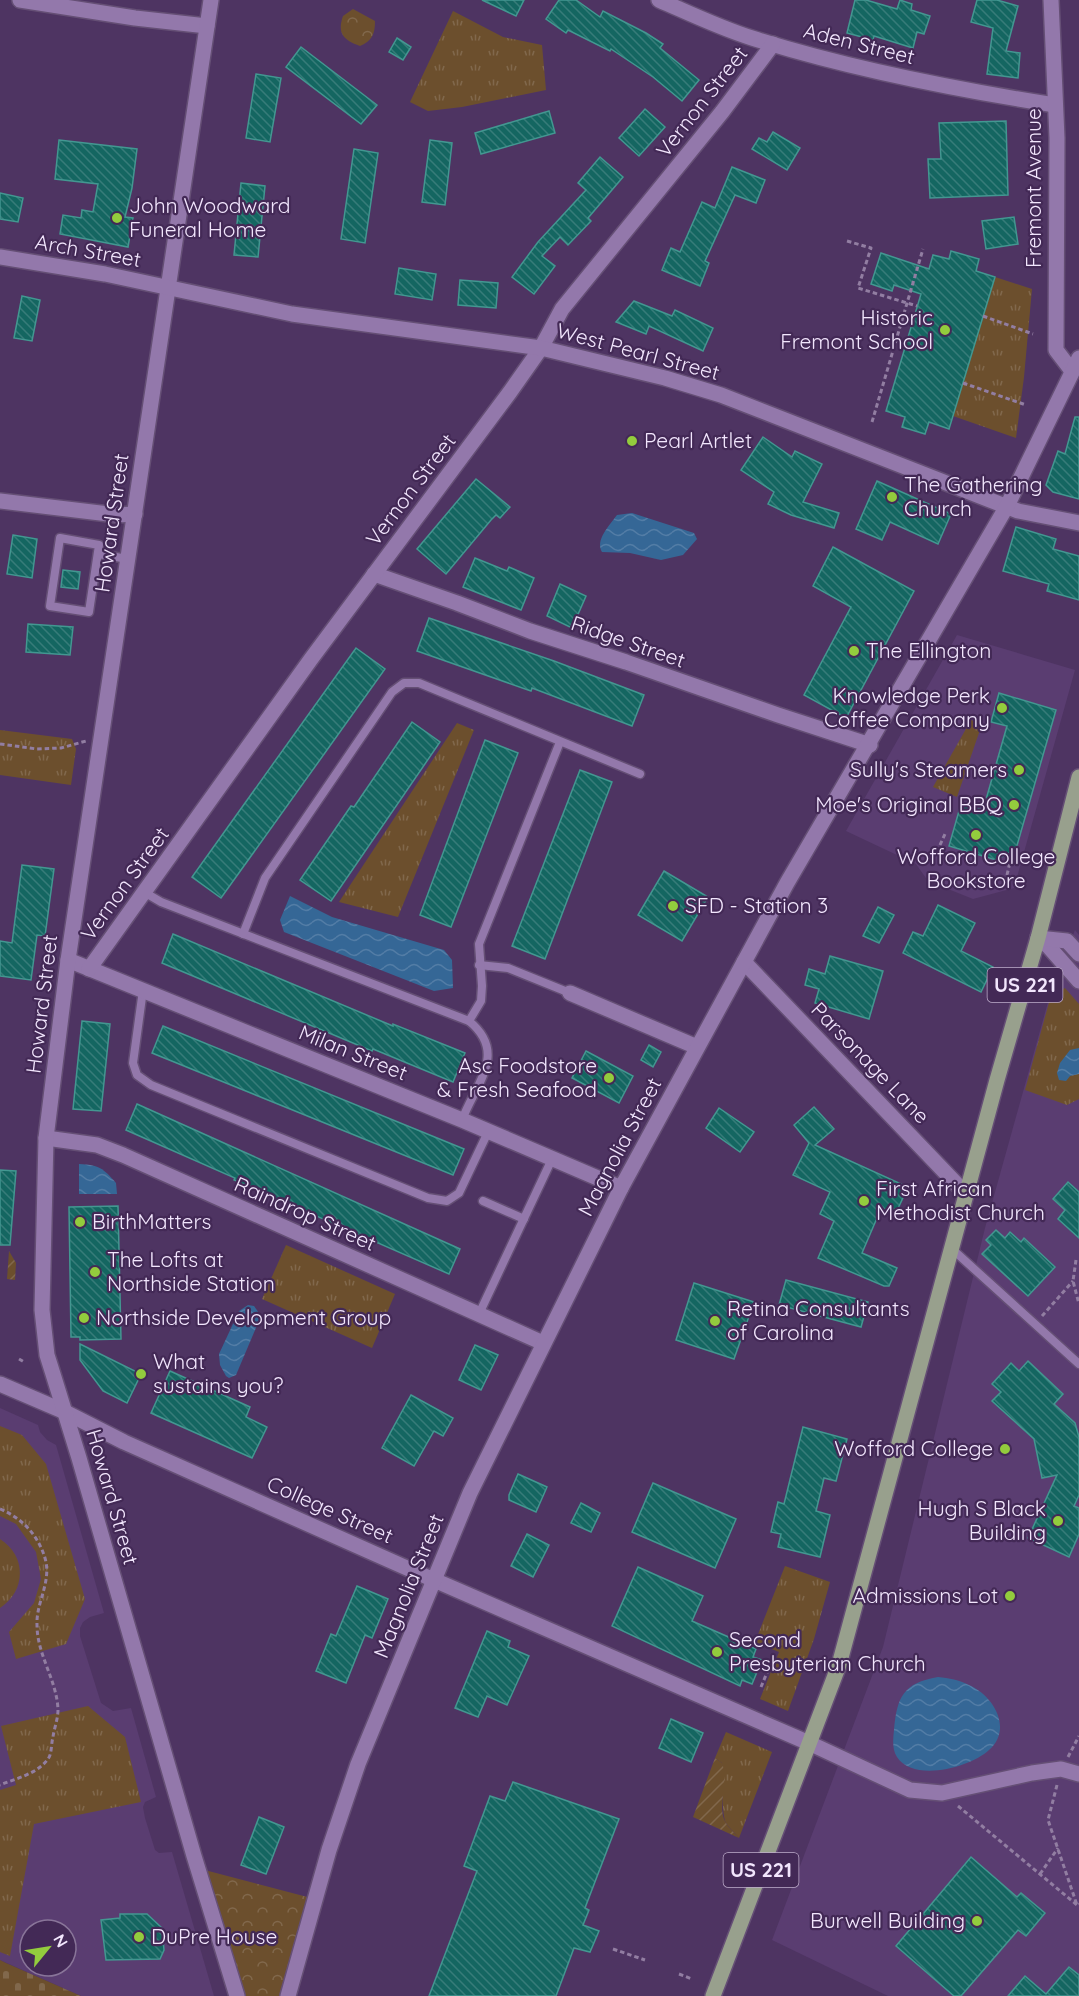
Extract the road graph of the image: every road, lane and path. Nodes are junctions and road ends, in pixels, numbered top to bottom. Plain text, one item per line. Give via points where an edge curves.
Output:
1 (20, 0) edge
2 (211, 0) edge
3 (659, 0) edge
4 (1050, 0) edge
5 (207, 26) junction
6 (773, 44) junction
7 (1055, 105) junction
8 (847, 241) dead end
9 (923, 249) dead end
10 (0, 257) edge
11 (168, 287) junction
12 (907, 304) junction
13 (917, 306) dead end
14 (983, 316) dead end
15 (1033, 334) dead end
16 (896, 340) junction
17 (907, 343) dead end
18 (541, 348) junction
19 (1075, 364) edge
20 (963, 383) dead end
21 (1026, 405) dead end
22 (872, 422) dead end
23 (0, 501) edge
24 (1007, 506) junction
25 (135, 514) junction
26 (1079, 523) edge
27 (98, 554) junction
28 (128, 559) junction
29 (374, 574) junction
30 (87, 741) dead end
31 (560, 742) junction
32 (0, 744) edge
33 (870, 745) junction
34 (640, 774) dead end
35 (1079, 777) edge
36 (945, 834) dead end
37 (940, 845) dead end
38 (1010, 862) dead end
39 (1007, 875) dead end
40 (144, 892) junction
41 (243, 934) junction
42 (1038, 938) junction
43 (1079, 954) edge
44 (68, 960) junction
45 (744, 962) junction
46 (479, 965) junction
47 (89, 969) junction
48 (1079, 981) edge
49 (143, 990) junction
50 (570, 993) joint
51 (469, 1021) junction
52 (697, 1047) junction
53 (462, 1120) junction
54 (488, 1132) junction
55 (46, 1138) junction
56 (552, 1159) junction
57 (621, 1188) junction
58 (966, 1194) junction
59 (483, 1201) dead end
60 (524, 1219) junction
61 (951, 1247) junction
62 (1076, 1260) dead end
63 (1073, 1281) junction
64 (1079, 1304) edge
65 (479, 1314) junction
66 (1035, 1324) junction
67 (543, 1343) junction
68 (19, 1359) dead end
69 (24, 1362) dead end
70 (1079, 1364) edge
71 (0, 1384) edge
72 (63, 1411) junction
73 (0, 1509) edge
74 (434, 1580) junction
75 (771, 1663) dead end
76 (761, 1687) dead end
77 (1079, 1736) edge
78 (809, 1743) junction
79 (1061, 1769) junction
80 (1079, 1774) edge
81 (0, 1785) edge
82 (942, 1793) junction
83 (1058, 1848) junction
84 (1040, 1874) junction
85 (1078, 1905) edge
86 (613, 1949) dead end
87 (645, 1960) dead end
88 (679, 1974) dead end
89 (692, 1979) dead end
90 (237, 1996) edge
91 (288, 1996) edge
92 (713, 1996) edge

1 - 5 street
2 - 5 street, Howard Street
3 - 6 street, Aden Street
4 - 7 street, Fremont Avenue
5 - 11 street, Howard Street
6 - 7 street, Aden Street via 940,85
6 - 18 street, Vernon Street via 562,309
7 - 19 street, Fremont Avenue via 1056,350
8 - 12 path via 871,248 858,288
9 - 12 path
10 - 11 street, Arch Street
11 - 18 street, West Pearl Street via 292,314
11 - 25 street, Howard Street
12 - 13 path
12 - 16 path
14 - 15 path
16 - 17 path
16 - 22 path
18 - 24 street, West Pearl Street via 702,389
18 - 29 street, Vernon Street
19 - 24 street, Magnolia Street
20 - 21 path
23 - 25 street
24 - 26 street, West Pearl Street
24 - 33 street, Magnolia Street
25 - 28 street, Howard Street
27 - 27 lane via 99,545 60,538 50,606 89,612
27 - 28 lane
28 - 44 street, Howard Street
29 - 33 street, Ridge Street via 530,631
29 - 40 street, Vernon Street
30 - 32 path via 37,750
31 - 34 lane
31 - 41 lane via 419,683 404,683 392,692 265,878
31 - 46 lane via 479,944
33 - 45 street, Magnolia Street
35 - 42 main road, US 221
36 - 37 path
38 - 39 path
40 - 41 lane
40 - 47 street, Vernon Street
41 - 51 lane
42 - 43 street via 1067,941
42 - 48 street
42 - 58 main road, US 221
44 - 47 street, Milan Street
44 - 55 street, Howard Street
45 - 52 street, Magnolia Street
45 - 58 street, Parsonage Lane
46 - 50 lane via 508,968
46 - 51 lane via 481,1001
47 - 49 street, Milan Street
49 - 53 street, Milan Street
49 - 54 lane via 133,1063 136,1075 151,1084 428,1198 447,1201 459,1193
50 - 52 street
51 - 53 lane via 481,1032 489,1051 487,1066
52 - 57 street, Magnolia Street
53 - 54 street, Milan Street
54 - 56 street, Milan Street
55 - 65 street, Raindrop Street via 97,1145 123,1155
55 - 72 street, Howard Street via 42,1310 47,1355
56 - 57 street, Milan Street
56 - 60 lane
57 - 67 street, Magnolia Street
58 - 61 main road, US 221
59 - 60 lane
60 - 65 lane
61 - 66 lane
61 - 78 main road, US 221 via 851,1624
62 - 63 path
63 - 64 path
63 - 66 path
65 - 67 street, Raindrop Street
66 - 70 lane
67 - 74 street, Magnolia Street via 470,1493
68 - 69 path
71 - 72 street, College Street
72 - 74 street, College Street
72 - 90 street, Howard Street
73 - 81 path via 23,1522 37,1539 45,1558 46,1587 38,1606 36,1627 58,1711 50,1757 37,1770
74 - 78 street, College Street
74 - 91 street, Magnolia Street via 358,1764
75 - 76 path
77 - 79 path
78 - 82 street, College Street via 910,1790
78 - 92 main road, US 221
79 - 80 street
79 - 82 street, College Street
79 - 83 path via 1048,1820
82 - 84 path
83 - 84 path
83 - 85 path
84 - 85 path
86 - 87 path
88 - 89 path

